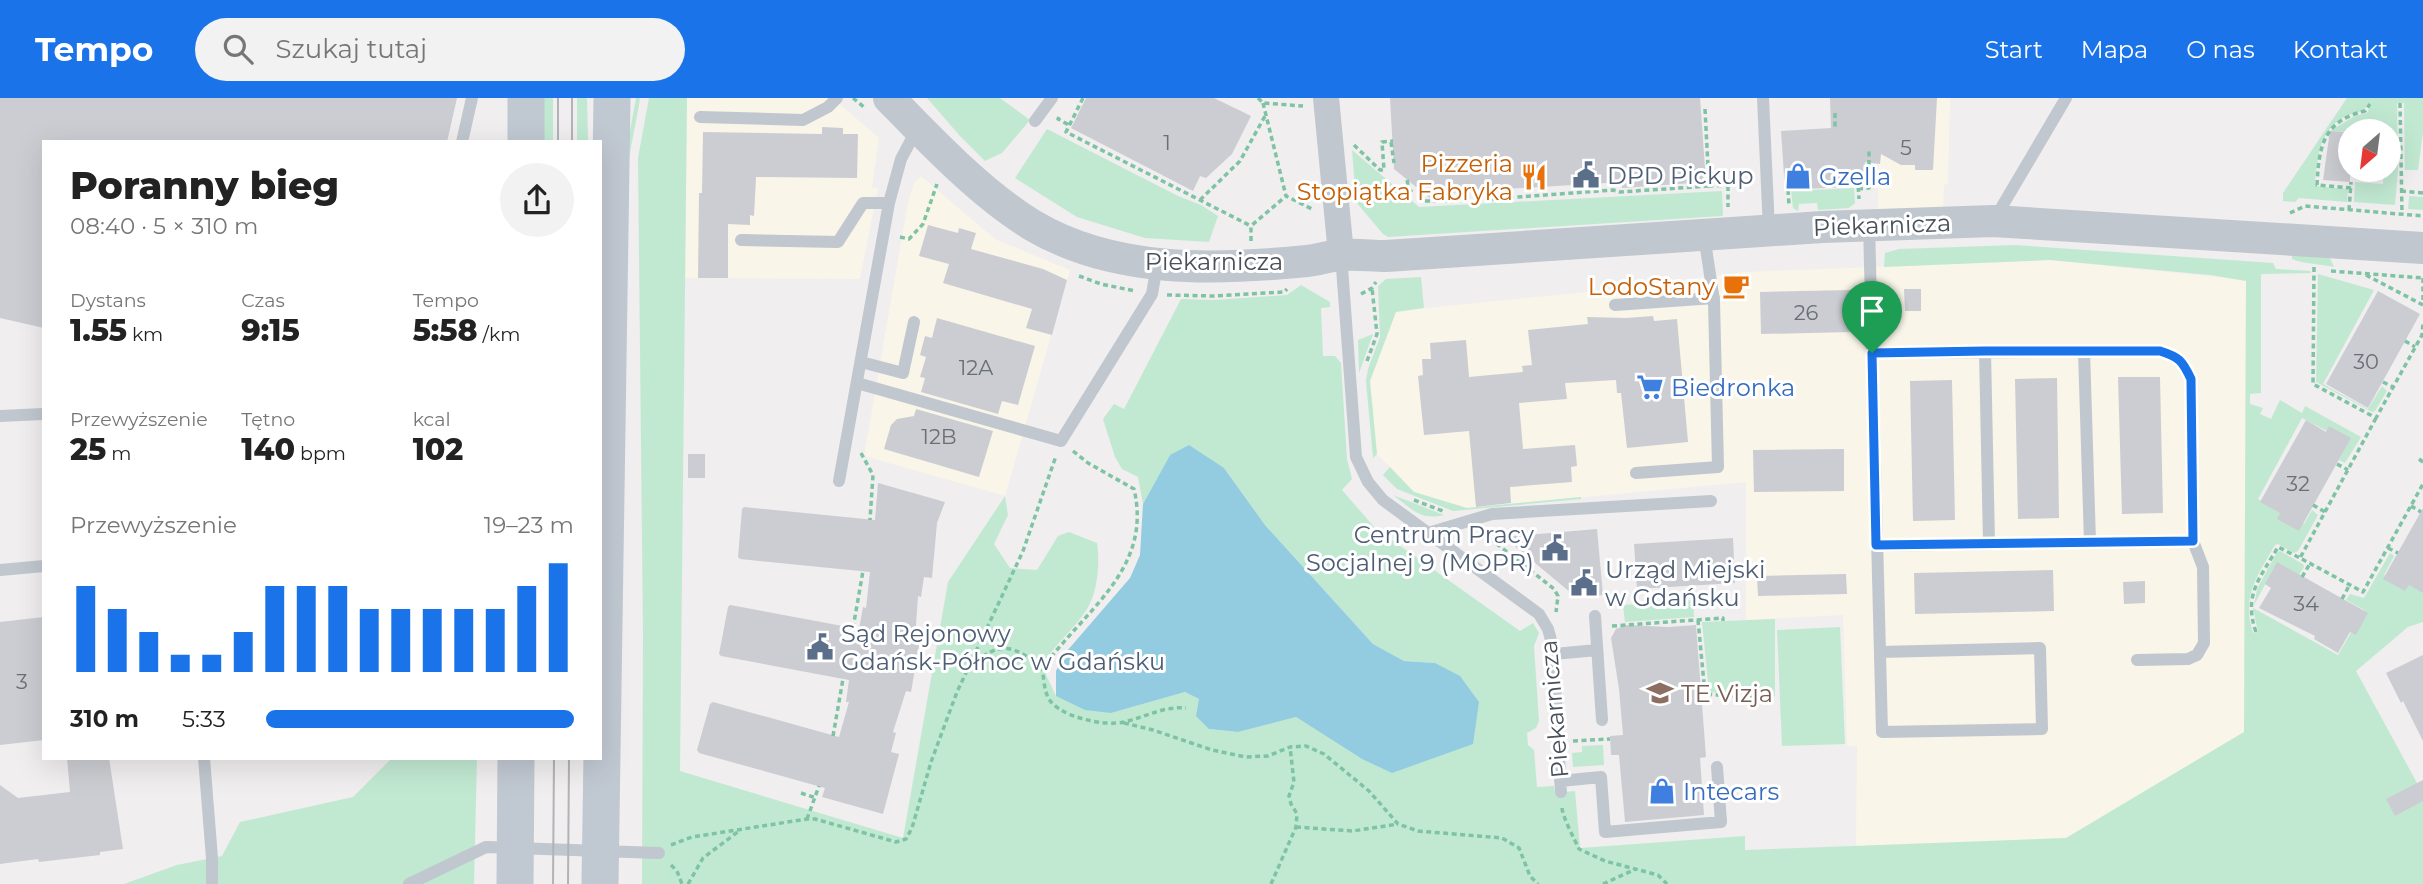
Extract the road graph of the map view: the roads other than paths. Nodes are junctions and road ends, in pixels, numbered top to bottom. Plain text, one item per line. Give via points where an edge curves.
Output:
1 (472, 98) edge
2 (526, 98) edge
3 (612, 98) edge
4 (837, 98) edge
5 (889, 98) edge
6 (1052, 98) edge
7 (1763, 98) edge
8 (2066, 98) edge
9 (1318, 102) edge
10 (700, 117) dead end
11 (1035, 121) dead end
12 (918, 127) junction
13 (462, 140) edge
14 (526, 140) edge
15 (889, 203) junction
16 (1864, 217) junction
17 (1993, 221) junction
18 (1769, 230) junction
19 (1704, 235) junction
20 (741, 240) dead end
21 (2423, 247) edge
22 (1341, 254) junction
23 (1157, 264) junction
24 (1714, 298) junction
25 (1615, 305) dead end
26 (914, 322) dead end
27 (1985, 351) junction
28 (2084, 351) junction
29 (1872, 353) junction
30 (861, 362) junction
31 (857, 383) junction
32 (42, 414) edge
33 (0, 416) edge
34 (1636, 473) dead end
35 (839, 481) dead end
36 (1712, 501) dead end
37 (1428, 533) junction
38 (2193, 541) junction
39 (2090, 542) junction
40 (1989, 543) junction
41 (1876, 545) junction
42 (42, 566) edge
43 (0, 570) edge
44 (1595, 616) dead end
45 (1597, 650) junction
46 (1880, 652) junction
47 (1554, 654) junction
48 (2137, 660) dead end
49 (1603, 726) road end
50 (602, 742) edge
51 (204, 760) edge
52 (516, 760) edge
53 (602, 760) edge
54 (1717, 767) dead end
55 (659, 852) road end
56 (212, 884) edge
57 (409, 884) edge
58 (515, 884) edge
59 (600, 884) edge

1 - 13 lane
2 - 14 main road
3 - 50 main road
4 - 10 lane via 803,120
5 - 12 street, Piekarnicza
6 - 11 lane
7 - 18 lane
8 - 17 lane
9 - 22 street
12 - 15 lane via 901,159
12 - 23 street, Piekarnicza via 983,188 1032,225 1097,252
15 - 20 lane via 863,203 838,242
15 - 30 lane
16 - 17 street, Piekarnicza
16 - 18 street, Piekarnicza
16 - 29 lane
17 - 21 street, Piekarnicza
18 - 19 street, Piekarnicza
19 - 22 street, Piekarnicza via 1386,256
19 - 24 lane
22 - 23 street, Piekarnicza via 1286,262
22 - 37 lane, Piekarnicza via 1356,457 1383,500
23 - 31 lane via 1152,294 1061,441
24 - 25 lane
24 - 34 lane via 1718,467
26 - 30 lane via 903,373
27 - 28 lane
27 - 29 lane
27 - 40 lane
28 - 38 lane via 2160,351 2177,356 2184,365 2191,379
28 - 39 lane
29 - 41 lane
30 - 31 lane
31 - 35 lane
32 - 33 lane
36 - 37 lane via 1492,514
37 - 47 lane, Piekarnicza via 1539,614
38 - 39 lane
38 - 48 lane via 2203,567 2204,643 2197,655 2188,659
39 - 40 lane
40 - 41 lane
41 - 46 lane
42 - 43 lane
44 - 45 lane
45 - 47 lane
45 - 49 lane
46 - 46 lane via 1882,732 2042,729 2040,649
47 - 54 lane, Piekarnicza via 1561,787 1601,777 1605,832 1721,822
51 - 56 lane
52 - 58 main road
53 - 59 main road
55 - 57 lane via 486,847

